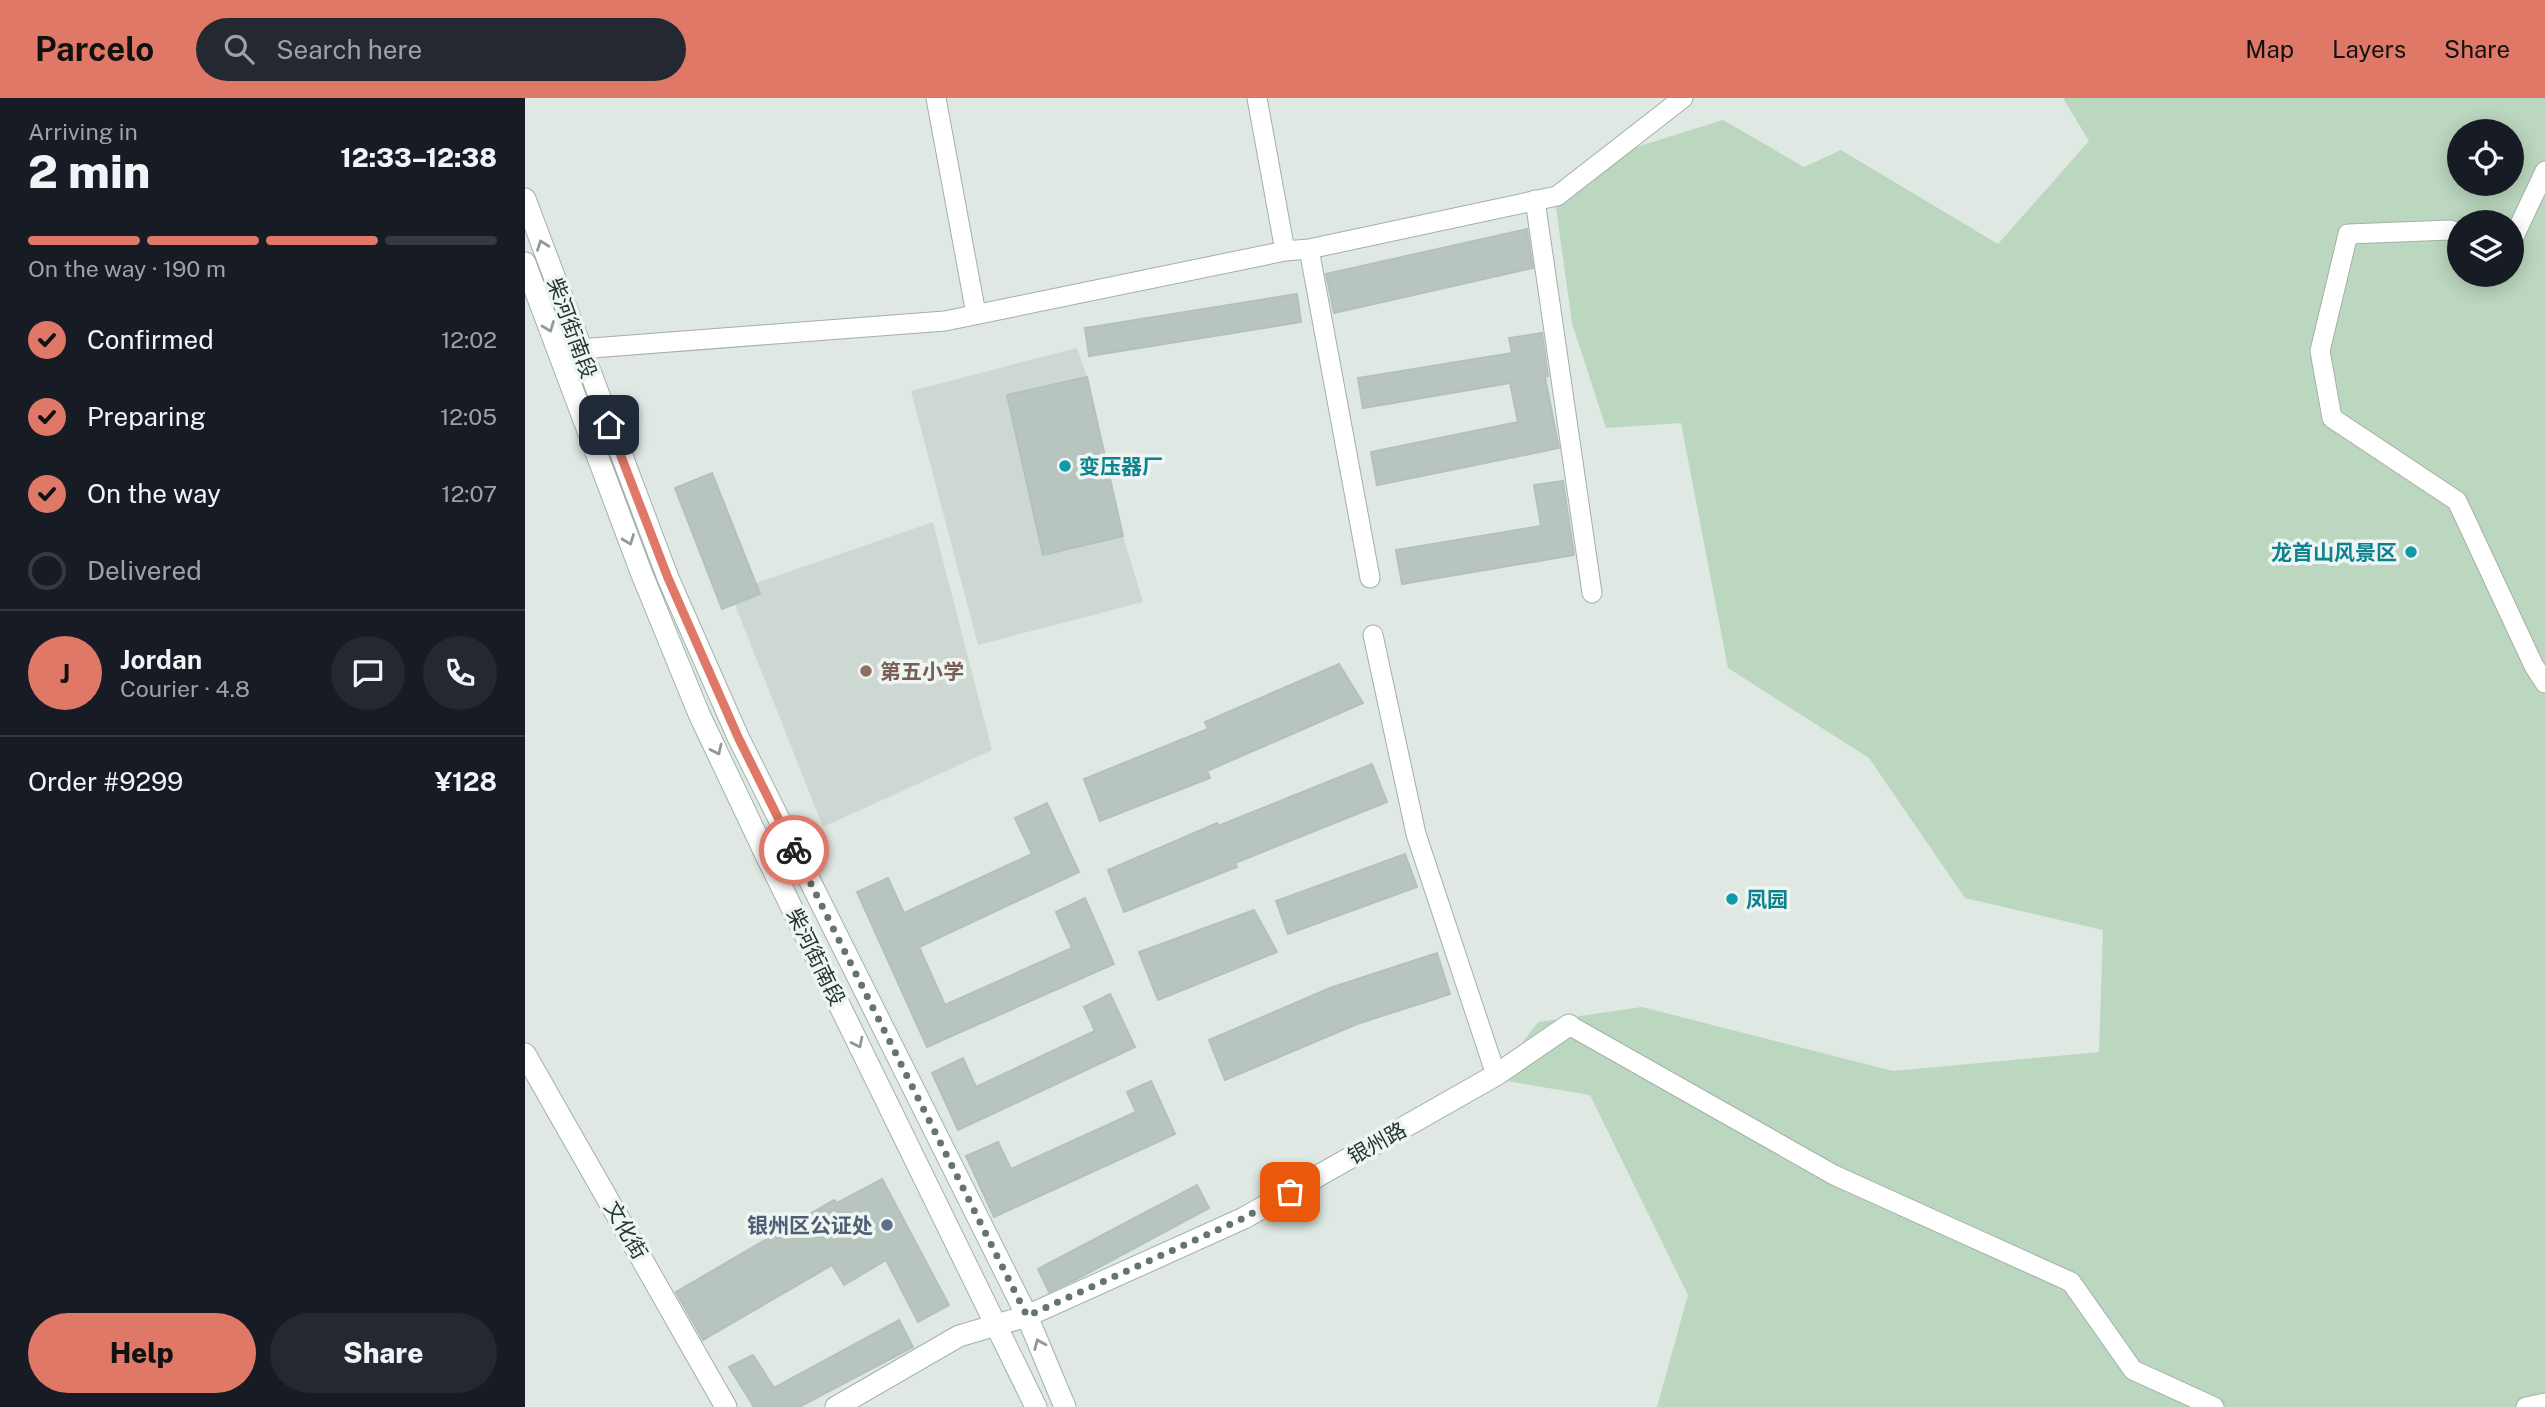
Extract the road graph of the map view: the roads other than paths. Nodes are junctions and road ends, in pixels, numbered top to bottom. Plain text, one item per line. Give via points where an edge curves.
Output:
1 (936, 98) edge
2 (1257, 98) edge
3 (1683, 98) edge
4 (2545, 171) edge
5 (525, 199) edge
6 (1535, 200) junction
7 (2524, 215) edge
8 (2447, 230) edge
9 (1309, 249) junction
10 (1285, 251) junction
11 (525, 263) edge
12 (976, 314) junction
13 (579, 349) junction
14 (1370, 578) dead end
15 (1592, 593) dead end
16 (1373, 635) dead end
17 (2545, 683) edge
18 (1569, 1025) joint
19 (525, 1054) edge
20 (1496, 1075) junction
21 (1027, 1316) junction
22 (996, 1325) junction
23 (2545, 1403) edge
24 (726, 1407) edge
25 (836, 1407) edge
26 (1036, 1407) edge
27 (1065, 1407) edge
28 (2214, 1407) edge
29 (2526, 1407) edge

1 - 12 street
2 - 10 street
3 - 6 street via 1557,196
4 - 7 street
13 -> 5 main road, 柴河街南段
6 - 9 street
6 - 15 street
8 - 17 street via 2348,234 2320,351 2332,418 2457,500
9 - 10 street
9 - 14 street
10 - 12 street
11 -> 22 main road, 柴河街南段 via 699,714
12 - 13 street via 945,321
13 - 21 main road, 柴河街南段 via 668,578 738,737
16 - 20 street via 1416,834
18 - 20 main road, 银州路
18 - 28 street via 1833,1175 2071,1282 2133,1370
19 - 24 main road, 文化街
20 - 21 main road, 银州路 via 1244,1218
21 - 22 main road, 银州路
27 -> 21 main road, 柴河街南段
22 - 25 main road, 银州路 via 959,1336
22 - 26 main road, 柴河街南段
23 - 29 street

